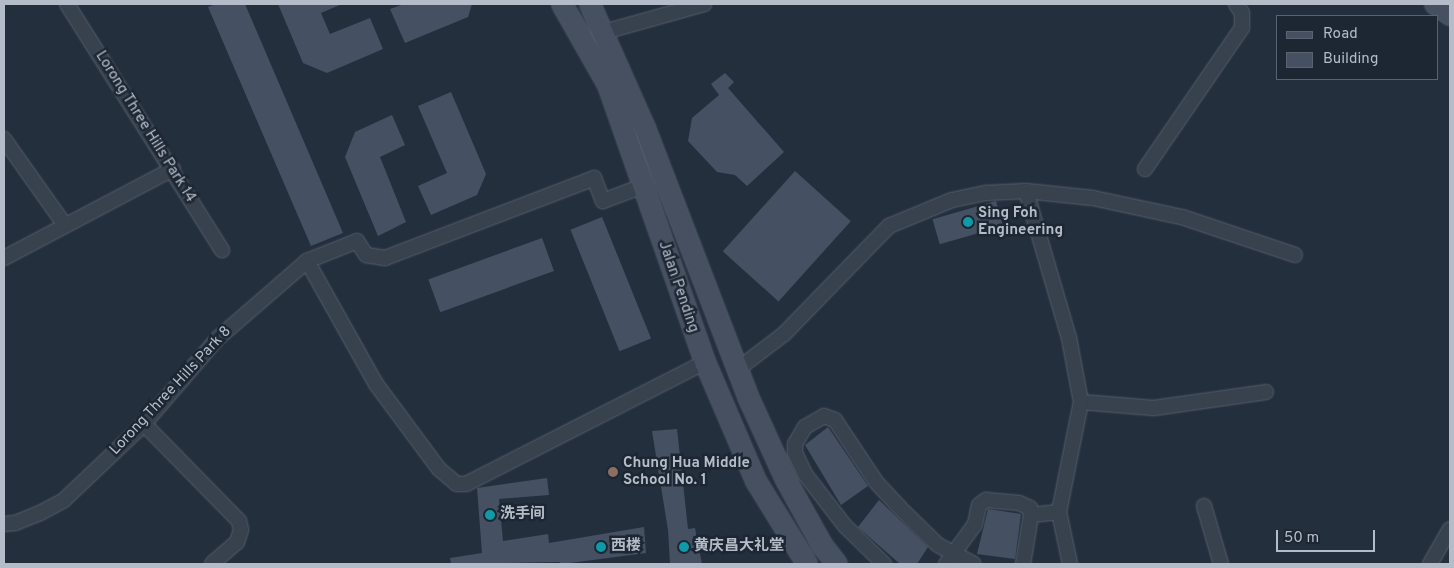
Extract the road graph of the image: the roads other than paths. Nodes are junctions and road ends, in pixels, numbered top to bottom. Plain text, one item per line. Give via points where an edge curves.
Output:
1 (67, 4) edge
2 (590, 4) edge
3 (704, 4) edge
4 (1236, 4) edge
5 (1435, 4) edge
6 (562, 6) edge
7 (1450, 15) edge
8 (604, 32) junction
9 (4, 138) edge
10 (173, 169) junction
11 (1145, 169) dead end
12 (643, 186) junction
13 (1026, 191) junction
14 (65, 225) junction
15 (222, 250) dead end
16 (1295, 254) dead end
17 (4, 258) edge
18 (308, 260) junction
19 (705, 362) junction
20 (738, 368) junction
21 (1266, 392) dead end
22 (1081, 402) junction
23 (144, 424) junction
24 (790, 467) junction
25 (1204, 506) dead end
26 (1059, 512) junction
27 (1030, 516) junction
28 (4, 524) edge
29 (1450, 529) edge
30 (950, 559) edge
31 (212, 564) edge
32 (807, 564) edge
33 (837, 564) edge
34 (884, 564) edge
35 (973, 564) edge
36 (1023, 564) edge
37 (1070, 564) edge
38 (1221, 564) edge
39 (1430, 564) edge

1 - 10 street, Lorong Three Hills Park 14
2 - 8 main road, Jalan Pending
3 - 8 street
4 - 11 street via 1242,13 1242,28
5 - 7 main road
6 - 12 main road, Jalan Pending via 608,85 628,135
8 - 20 main road, Jalan Pending
9 - 14 street
10 - 14 street
10 - 15 street, Lorong Three Hills Park 14
12 - 18 street via 603,201 594,178 385,258 366,255 357,242
12 - 19 main road, Jalan Pending
13 - 16 street via 1093,198 1182,217
13 - 20 street via 986,192 952,200 889,226 784,334
13 - 22 street via 1069,338
14 - 17 street
18 - 19 street via 376,384 439,469 457,484 473,480
18 - 23 street, Lorong Three Hills Park 8 via 217,339
19 - 32 main road, Jalan Pending via 756,481
20 - 24 main road, Jalan Pending
21 - 22 street via 1154,408
22 - 26 street
23 - 28 street, Lorong Three Hills Park 8 via 64,500 24,520
23 - 31 street via 239,521 241,530 237,542
24 - 30 street via 795,444 805,427 824,416 835,420 876,482
24 - 33 main road, Jalan Pending via 822,545
24 - 34 street
25 - 38 street
26 - 27 street
26 - 37 street
27 - 30 street via 1030,508 1019,503 986,500 979,505 975,524
27 - 36 street
29 - 39 street
30 - 35 street

